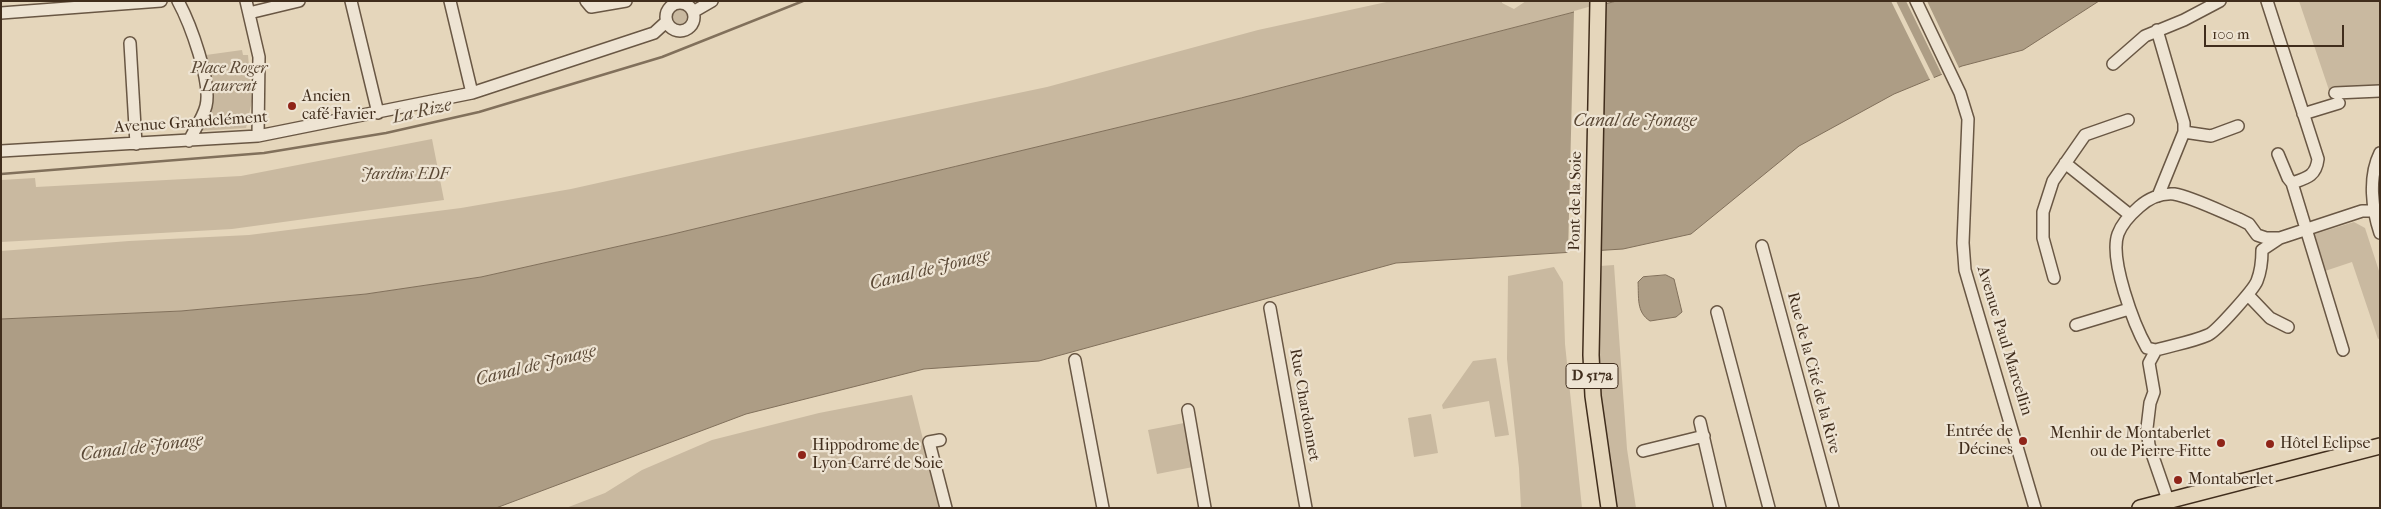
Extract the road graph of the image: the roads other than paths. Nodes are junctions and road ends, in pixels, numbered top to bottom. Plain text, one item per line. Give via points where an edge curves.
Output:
1 (161, 1) edge
2 (178, 1) edge
3 (246, 1) edge
4 (299, 1) edge
5 (351, 1) edge
6 (450, 1) edge
7 (586, 1) edge
8 (626, 1) edge
9 (712, 1) edge
10 (1598, 1) edge
11 (1916, 1) edge
12 (2220, 1) edge
13 (2267, 1) edge
14 (681, 2) edge
15 (603, 3) edge
16 (693, 12) junction
17 (1, 13) edge
18 (249, 13) junction
19 (666, 22) junction
20 (2157, 30) junction
21 (130, 43) dead end
22 (2113, 64) dead end
23 (2380, 91) edge
24 (472, 93) junction
25 (378, 113) junction
26 (2303, 114) junction
27 (2128, 120) dead end
28 (2238, 126) dead end
29 (2184, 132) junction
30 (258, 136) junction
31 (189, 141) junction
32 (136, 144) junction
33 (1, 151) edge
34 (2380, 153) edge
35 (2278, 154) dead end
36 (2065, 162) junction
37 (2292, 183) junction
38 (2158, 196) junction
39 (2372, 211) junction
40 (2130, 215) junction
41 (2306, 229) junction
42 (2380, 233) edge
43 (2257, 235) junction
44 (2280, 238) junction
45 (1762, 246) dead end
46 (2262, 250) junction
47 (2054, 278) dead end
48 (2248, 295) junction
49 (1270, 308) dead end
50 (2129, 309) junction
51 (1717, 312) dead end
52 (2076, 325) dead end
53 (2288, 327) dead end
54 (2151, 349) junction
55 (2343, 350) dead end
56 (1075, 360) dead end
57 (1188, 410) dead end
58 (1700, 422) dead end
59 (1704, 436) junction
60 (940, 440) dead end
61 (2380, 446) edge
62 (1643, 451) dead end
63 (2168, 500) junction
64 (946, 508) edge
65 (1103, 508) edge
66 (1205, 508) edge
67 (1306, 508) edge
68 (1609, 508) edge
69 (1720, 508) edge
70 (1769, 508) edge
71 (1833, 508) edge
72 (2035, 508) edge
73 (2140, 508) edge

1 - 17 street
2 - 31 street via 187,19 206,83 206,106
3 - 18 street
4 - 18 street
5 - 25 street
6 - 24 street
7 - 15 street via 591,7
8 - 15 street
9 - 16 street
10 - 68 main road, Pont de la Soie / D 517a via 1593,396
11 - 72 street, Avenue Paul Marcellin via 1966,109 1969,130 1963,243 1965,270
12 - 20 street
13 - 26 street
14 - 16 street
14 - 19 street via 669,8
16 - 19 street via 693,22 683,31 673,30
18 - 30 street via 259,57
19 - 24 street, Avenue Grandclément via 654,33
20 - 22 street via 2144,36
20 - 29 street
21 - 32 street
23 - 26 street via 2337,98
24 - 25 street, Avenue Grandclément
25 - 30 street, Avenue Grandclément
26 - 37 street via 2318,159 2317,169 2311,176
27 - 36 street via 2085,135
28 - 29 street via 2211,136
29 - 38 street
30 - 31 street, Avenue Grandclément
31 - 32 street, Avenue Grandclément
32 - 33 street, Avenue Grandclément
34 - 39 street
35 - 37 street
36 - 40 street
36 - 47 street via 2052,181 2044,212 2044,238
37 - 41 street
38 - 40 street
38 - 43 street via 2174,194 2239,219 2249,224
39 - 41 street via 2362,210
39 - 42 street
40 - 50 street via 2118,233 2116,243
41 - 44 street
41 - 55 street
43 - 44 street
43 - 46 street
44 - 46 street
45 - 71 street, Rue de la Cité de la Rive
46 - 48 street via 2257,282
48 - 53 street via 2270,318
48 - 54 street via 2210,335
49 - 67 street, Rue Chardonnet
50 - 52 street
50 - 54 street
51 - 70 street
54 - 63 street via 2149,363 2154,392 2148,418 2149,444
56 - 65 street
57 - 66 street
58 - 59 street
59 - 62 street
59 - 69 street
60 - 64 street via 929,442
61 - 63 main road
63 - 73 main road

